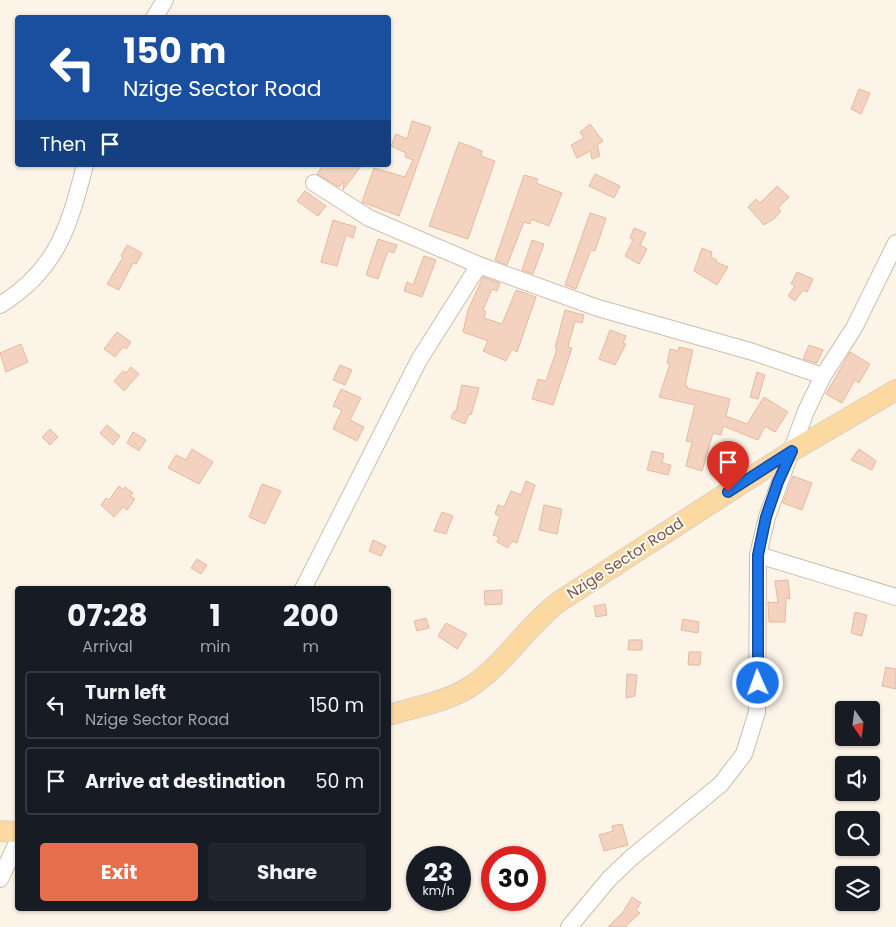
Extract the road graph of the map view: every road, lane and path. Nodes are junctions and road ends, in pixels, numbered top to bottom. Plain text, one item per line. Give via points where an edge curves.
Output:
1 (165, 0) edge
2 (156, 15) edge
3 (84, 167) edge
4 (314, 183) dead end
5 (896, 243) edge
6 (479, 265) junction
7 (0, 305) edge
8 (823, 376) junction
9 (896, 390) edge
10 (792, 451) junction
11 (758, 555) junction
12 (305, 586) edge
13 (896, 597) edge
14 (391, 714) edge
15 (0, 831) edge
16 (15, 832) edge
17 (15, 847) edge
18 (0, 879) edge
19 (569, 927) edge

1 - 2 street
3 - 7 street via 57,249 34,280
4 - 6 street via 369,218
5 - 8 street via 854,328
6 - 8 street via 598,308 753,352
6 - 12 street via 418,360
8 - 10 street via 797,431
9 - 10 main road, Nzige Sector Road
10 - 11 street via 766,517
10 - 14 main road, Nzige Sector Road via 560,601 538,618 497,664 470,687 435,702
11 - 13 street
11 - 19 street via 758,698 755,722 744,754 722,784 609,879
15 - 16 main road
17 - 18 street

